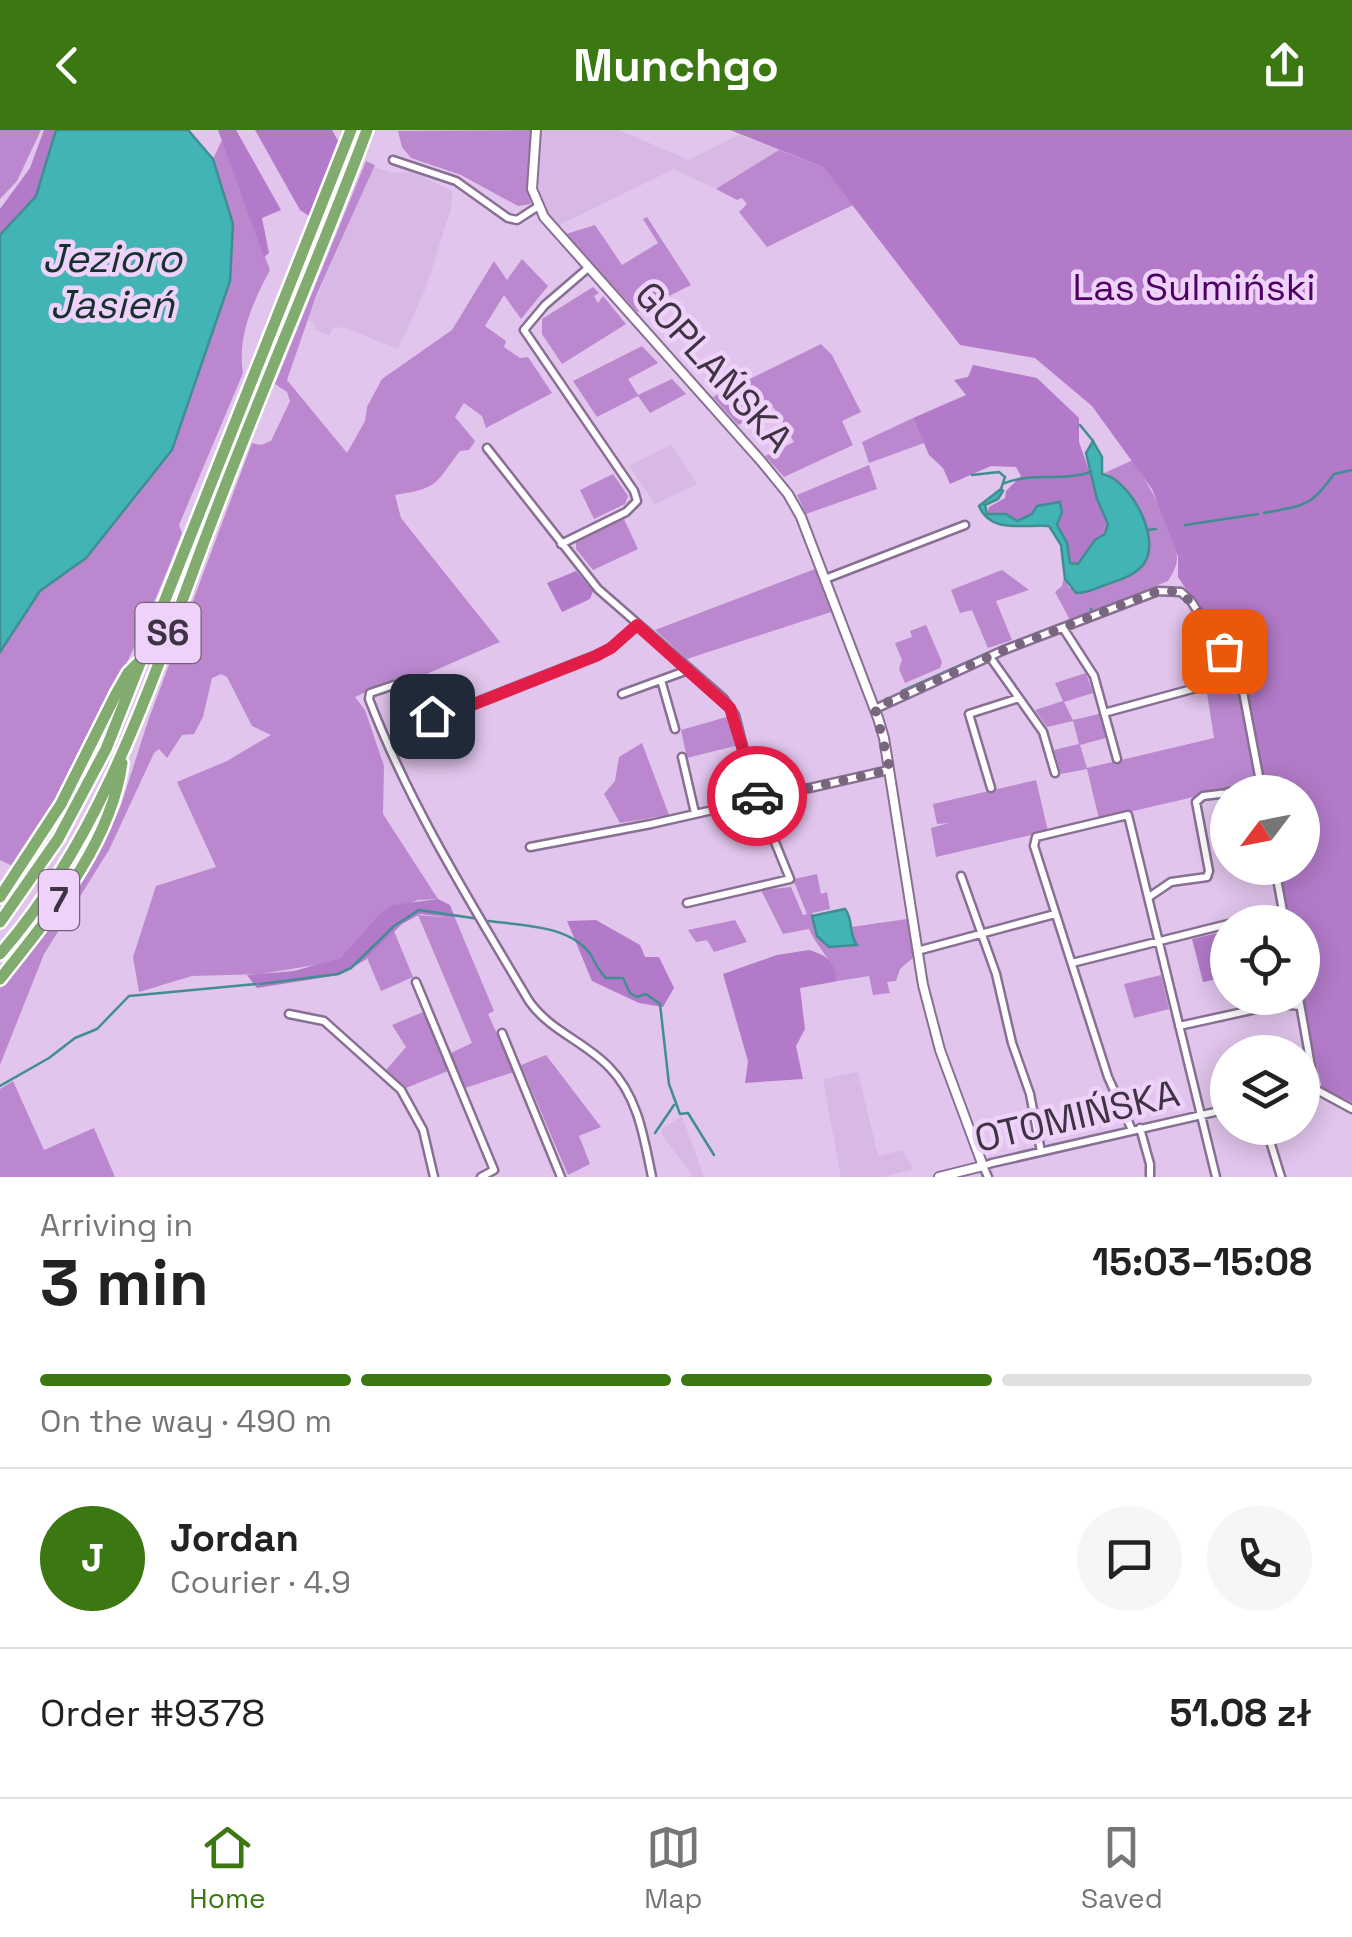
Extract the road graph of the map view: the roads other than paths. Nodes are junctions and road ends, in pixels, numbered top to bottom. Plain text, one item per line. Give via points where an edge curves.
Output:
1 (351, 130) edge
2 (367, 130) edge
3 (536, 130) edge
4 (393, 160) dead end
5 (538, 207) junction
6 (588, 268) junction
7 (487, 448) dead end
8 (964, 525) dead end
9 (561, 544) junction
10 (826, 580) junction
11 (637, 625) junction
12 (1064, 628) junction
13 (990, 657) junction
14 (142, 660) junction
15 (689, 670) junction
16 (1240, 676) junction
17 (660, 680) junction
18 (622, 694) dead end
19 (1019, 698) junction
20 (875, 708) junction
21 (1104, 712) junction
22 (675, 729) dead end
23 (123, 752) junction
24 (682, 758) dead end
25 (1116, 759) dead end
26 (890, 770) junction
27 (1055, 774) dead end
28 (1259, 775) edge
29 (991, 788) dead end
30 (1210, 795) edge
31 (759, 799) junction
32 (695, 813) junction
33 (530, 847) dead end
34 (961, 876) dead end
35 (0, 898) edge
36 (1148, 898) junction
37 (687, 903) dead end
38 (1056, 914) junction
39 (0, 922) edge
40 (1210, 928) edge
41 (981, 933) junction
42 (1158, 942) junction
43 (917, 951) junction
44 (0, 954) edge
45 (1072, 962) junction
46 (0, 979) edge
47 (416, 982) dead end
48 (289, 1014) dead end
49 (1228, 1015) edge
50 (1178, 1026) junction
51 (502, 1033) dead end
52 (1320, 1092) edge
53 (1352, 1108) edge
54 (1210, 1113) edge
55 (1199, 1115) junction
56 (1136, 1129) junction
57 (1271, 1145) edge
58 (1041, 1152) junction
59 (983, 1166) junction
60 (434, 1177) edge
61 (481, 1177) edge
62 (561, 1177) edge
63 (652, 1177) edge
64 (939, 1177) edge
65 (988, 1177) edge
66 (1150, 1177) edge
67 (1216, 1177) edge
68 (1281, 1177) edge

1 - 14 highway, S6
2 - 23 highway, S6
3 - 5 street via 531,177
4 - 5 street via 456,181 508,218
5 - 6 street, GOPLAŃSKA
6 - 9 street via 524,330 636,501
6 - 10 street, GOPLAŃSKA via 782,486
7 - 9 street
8 - 10 street
9 - 11 street
10 - 20 street, GOPLAŃSKA
11 - 15 street
11 - 63 street via 596,656 440,717 419,710 390,685 369,700 423,820 536,1012 610,1067 638,1111
12 - 13 street
12 - 16 street via 1174,590 1191,602
12 - 21 street via 1094,676
13 - 19 street
13 - 20 street
14 - 35 highway via 128,673 60,804
14 - 39 highway, S6 via 74,810
15 - 17 street
15 - 31 street via 734,715
16 - 21 street
16 - 28 street
17 - 18 street
17 - 22 street
19 - 27 street via 1043,732
19 - 29 street via 969,714
20 - 26 street, GOPLAŃSKA
21 - 25 street
23 - 44 highway, S6 via 72,852
23 - 46 highway, 7 via 119,786 92,846
24 - 32 street
26 - 31 street
26 - 43 street, GOPLAŃSKA
30 - 36 street via 1196,802 1207,877 1171,882
31 - 32 street
31 - 37 street via 790,879
32 - 33 street
34 - 41 street
36 - 38 street via 1128,815 1036,837
36 - 42 street
38 - 41 street
38 - 45 street
40 - 42 street
41 - 43 street
41 - 58 street
42 - 45 street
42 - 50 street
43 - 59 street, GOPLAŃSKA via 940,1050
45 - 56 street via 1108,1077
47 - 61 street via 494,1170
48 - 60 street via 324,1021 401,1090 423,1130
49 - 50 street
50 - 55 street
51 - 62 street
52 - 53 street
54 - 55 street, OTOMIŃSKA
55 - 56 street, OTOMIŃSKA
55 - 67 street
56 - 58 street, OTOMIŃSKA
56 - 66 street
57 - 68 street
58 - 59 street, OTOMIŃSKA
59 - 64 street, OTOMIŃSKA
59 - 65 street, GOPLAŃSKA

